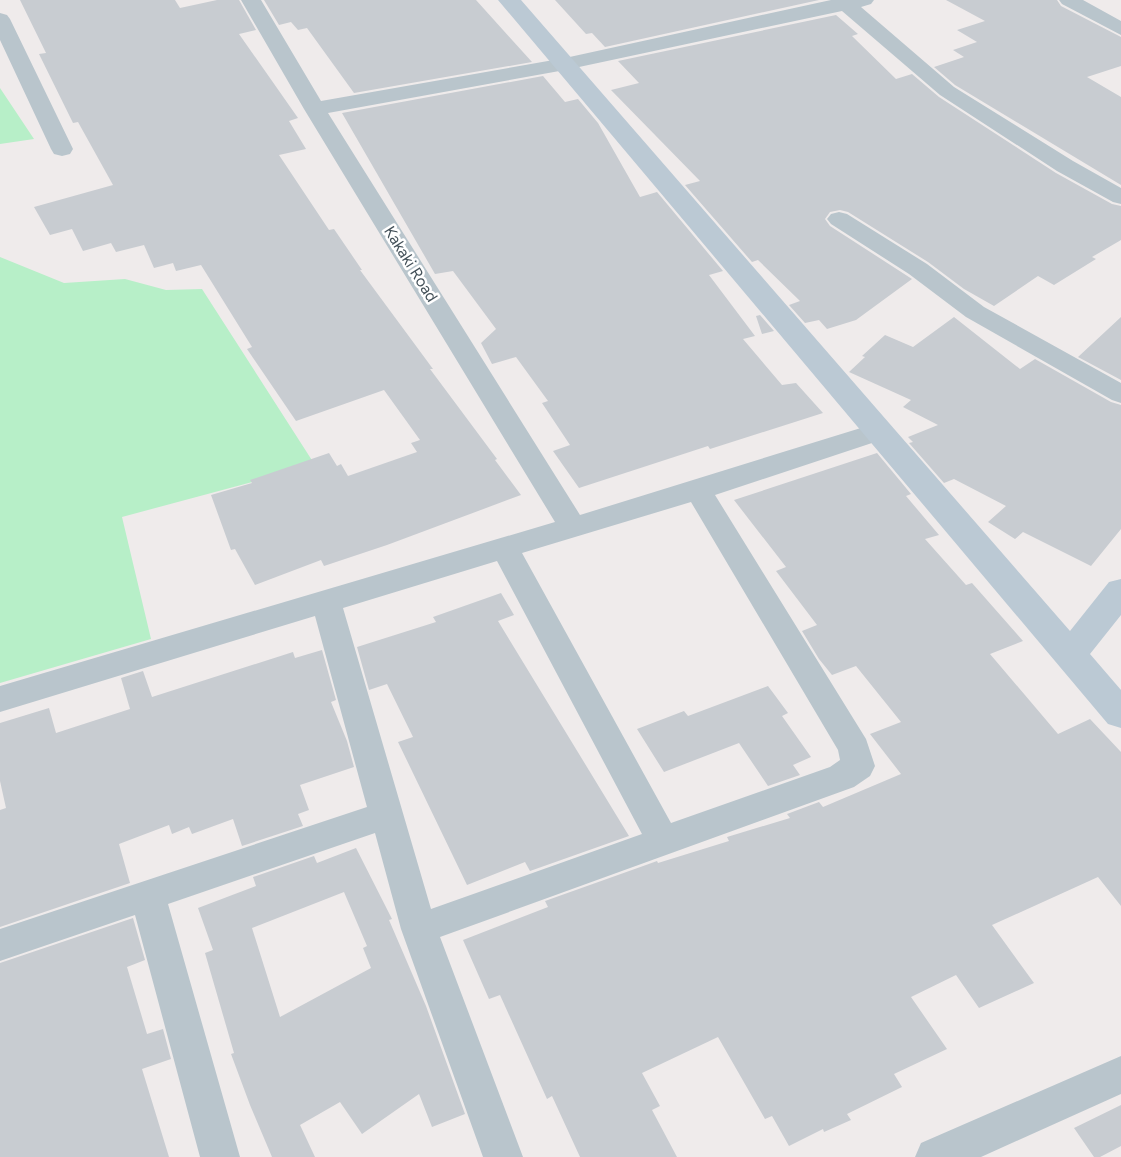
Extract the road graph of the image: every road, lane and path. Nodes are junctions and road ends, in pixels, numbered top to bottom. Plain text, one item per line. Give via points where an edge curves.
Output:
1 (251, 0) edge
2 (509, 0) edge
3 (1069, 0) edge
4 (850, 2) edge
5 (0, 19) edge
6 (1121, 28) edge
7 (565, 64) junction
8 (315, 109) junction
9 (62, 148) dead end
10 (1121, 197) edge
11 (839, 219) dead end
12 (1121, 394) edge
13 (877, 432) junction
14 (698, 490) junction
15 (573, 527) junction
16 (504, 548) junction
17 (1121, 591) edge
18 (326, 601) junction
19 (1070, 655) junction
20 (0, 699) edge
21 (1121, 714) edge
22 (386, 815) junction
23 (663, 842) junction
24 (148, 896) junction
25 (419, 929) junction
26 (0, 945) edge
27 (1121, 1075) edge
28 (220, 1157) edge
29 (503, 1157) edge
30 (935, 1157) edge

1 - 8 street, Kakaki Road
2 - 7 street
3 - 6 street
4 - 7 street
4 - 10 street via 947,92
5 - 9 street
7 - 8 street
7 - 13 street
8 - 15 street, Kakaki Road
11 - 12 street via 918,269 975,312
13 - 14 street
13 - 19 street
14 - 15 street
14 - 23 street via 854,748 858,766 842,777
15 - 16 street
16 - 18 street
16 - 23 street
17 - 19 street
18 - 20 street
18 - 22 street
19 - 21 street
22 - 24 street
22 - 25 street
23 - 25 street
24 - 26 street
24 - 28 street
25 - 29 street
27 - 30 street

